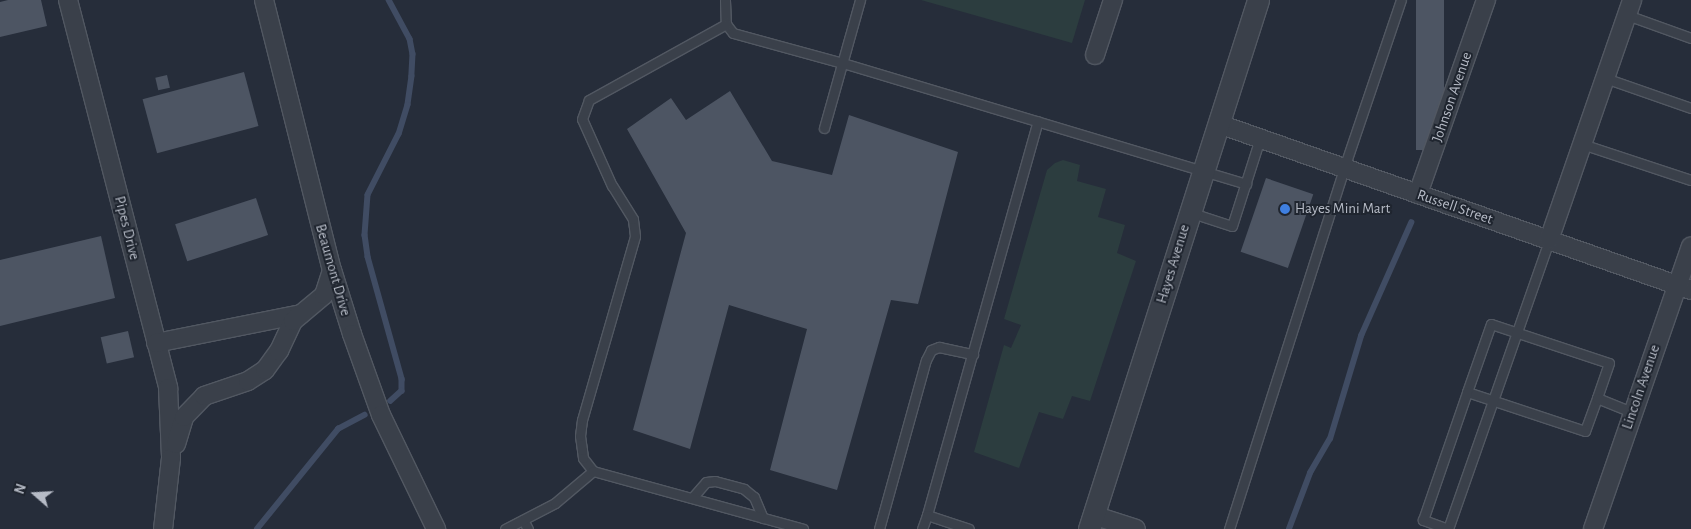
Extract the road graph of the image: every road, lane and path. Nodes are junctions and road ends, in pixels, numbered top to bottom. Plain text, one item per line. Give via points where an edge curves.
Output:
1 (68, 0) edge
2 (264, 0) edge
3 (725, 0) edge
4 (860, 0) edge
5 (1113, 0) edge
6 (1258, 0) edge
7 (1401, 0) edge
8 (1486, 0) edge
9 (1630, 7) edge
10 (726, 24) junction
11 (1691, 38) edge
12 (1095, 55) dead end
13 (843, 63) junction
14 (1605, 78) junction
15 (1691, 108) edge
16 (1038, 121) junction
17 (1219, 124) junction
18 (824, 128) dead end
19 (1260, 138) junction
20 (1582, 144) junction
21 (1344, 168) junction
22 (1203, 170) junction
23 (1691, 180) edge
24 (1246, 184) junction
25 (1418, 194) junction
26 (1189, 212) junction
27 (1549, 240) junction
28 (1691, 246) edge
29 (332, 270) junction
30 (1684, 287) edge
31 (301, 314) junction
32 (1518, 332) junction
33 (156, 343) junction
34 (973, 354) junction
35 (1467, 392) junction
36 (1597, 398) junction
37 (1494, 401) junction
38 (1632, 412) junction
39 (171, 458) junction
40 (593, 471) junction
41 (692, 498) junction
42 (928, 515) junction
43 (763, 518) junction
44 (523, 520) junction
45 (1091, 522) edge
46 (163, 529) edge
47 (436, 529) edge
48 (505, 529) edge
49 (528, 529) edge
50 (803, 529) edge
51 (879, 529) edge
52 (922, 529) edge
53 (969, 529) edge
54 (1136, 529) edge
55 (1229, 529) edge
56 (1448, 529) edge
57 (1593, 529) edge

1 - 33 street, Pipes Drive
2 - 29 street, Beaumont Drive
3 - 10 lane
4 - 13 lane
5 - 12 street
6 - 17 street, Hayes Avenue
7 - 21 lane
8 - 25 street, Johnson Avenue
9 - 11 lane
9 - 14 street
10 - 13 lane via 733,33
10 - 40 lane via 589,100 582,119 612,186 633,219 635,236 582,420 583,458
13 - 16 lane
13 - 18 lane
14 - 15 lane
14 - 20 street
16 - 22 lane
16 - 34 lane
17 - 19 street, Russell Street
17 - 22 street, Hayes Avenue
19 - 21 street, Russell Street
19 - 24 lane
20 - 23 lane
20 - 27 street
21 - 25 street, Russell Street
21 - 55 lane
22 - 24 lane
22 - 26 street, Hayes Avenue
24 - 26 lane via 1232,226
25 - 27 street, Russell Street
26 - 45 street, Hayes Avenue
27 - 30 street, Russell Street
27 - 32 lane
28 - 30 street, Lincoln Avenue
29 - 31 street, Pipes Drive via 324,295
29 - 47 street, Beaumont Drive via 381,415
30 - 38 street, Lincoln Avenue
31 - 33 street
31 - 39 street, Pipes Drive via 265,370 248,381 204,396 184,417
32 - 35 lane via 1491,324
32 - 36 lane via 1609,363
32 - 37 lane
33 - 39 street, Pipes Drive via 168,388
34 - 42 lane
34 - 51 lane via 940,347 931,350
35 - 37 lane
35 - 56 lane via 1423,520
36 - 37 lane via 1585,431
36 - 38 lane
37 - 56 lane
38 - 57 street, Lincoln Avenue
39 - 46 street, Pipes Drive
40 - 41 lane
40 - 44 lane via 555,502
41 - 43 lane
41 - 43 lane via 706,482 715,481 744,490 754,497
42 - 52 lane
42 - 53 lane
43 - 50 lane
44 - 48 lane
44 - 49 lane
45 - 54 street

